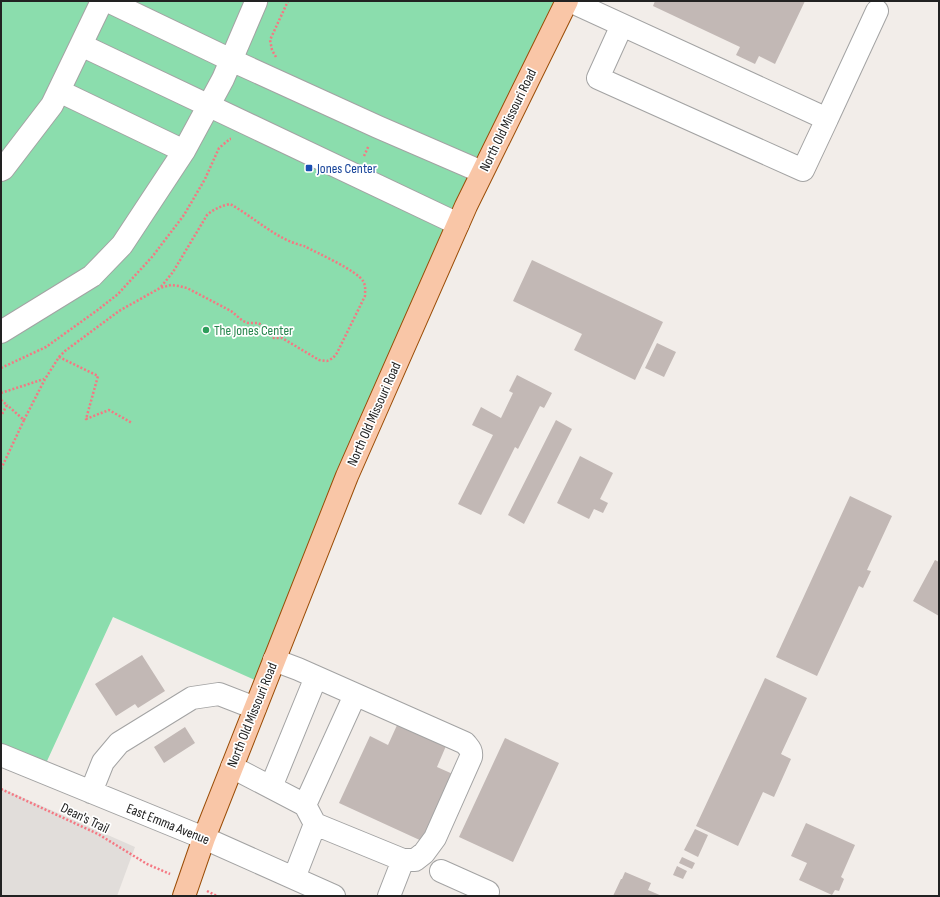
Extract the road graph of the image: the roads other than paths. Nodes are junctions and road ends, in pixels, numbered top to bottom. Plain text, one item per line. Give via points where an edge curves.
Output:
1 (102, 1) edge
2 (108, 1) edge
3 (255, 1) edge
4 (567, 1) edge
5 (570, 1) edge
6 (877, 11) dead end
7 (622, 25) junction
8 (81, 45) junction
9 (231, 60) junction
10 (59, 91) junction
11 (209, 105) junction
12 (826, 119) junction
13 (184, 151) junction
14 (1, 170) edge
15 (482, 172) junction
16 (458, 224) junction
17 (1, 332) edge
18 (274, 660) junction
19 (316, 678) junction
20 (355, 695) junction
21 (255, 708) junction
22 (1, 755) edge
23 (232, 767) junction
24 (271, 787) junction
25 (91, 792) junction
26 (305, 805) junction
27 (315, 824) junction
28 (204, 838) junction
29 (403, 860) junction
30 (440, 871) dead end
31 (294, 878) junction
32 (475, 891) edge
33 (184, 896) edge
34 (334, 896) edge
35 (389, 896) edge

1 - 8 street
2 - 9 street
3 - 9 street
4 - 15 main road, North Old Missouri Road
5 - 7 street
6 - 12 street
7 - 12 street
7 - 12 street via 598,78 803,170
8 - 10 street
8 - 11 street
9 - 11 street
9 - 15 street
10 - 13 street
10 - 14 street via 52,105
11 - 13 street
11 - 16 street
13 - 17 street via 122,245 92,276
15 - 16 main road, North Old Missouri Road
16 - 18 main road, North Old Missouri Road via 347,476
18 - 19 street
18 - 21 main road, North Old Missouri Road
19 - 20 street
19 - 24 street
20 - 26 street
20 - 29 street via 465,743 472,752 435,838 415,860
21 - 23 main road, North Old Missouri Road
21 - 25 street via 219,694 192,698 119,743 103,762
22 - 25 street, East Emma Avenue
23 - 24 street
23 - 28 main road, North Old Missouri Road
24 - 26 street
25 - 28 street, East Emma Avenue
26 - 27 street
27 - 29 street
27 - 31 street
28 - 31 street, East Emma Avenue
28 - 33 main road, North Old Missouri Road
29 - 35 street
30 - 32 street
31 - 34 street, East Emma Avenue

